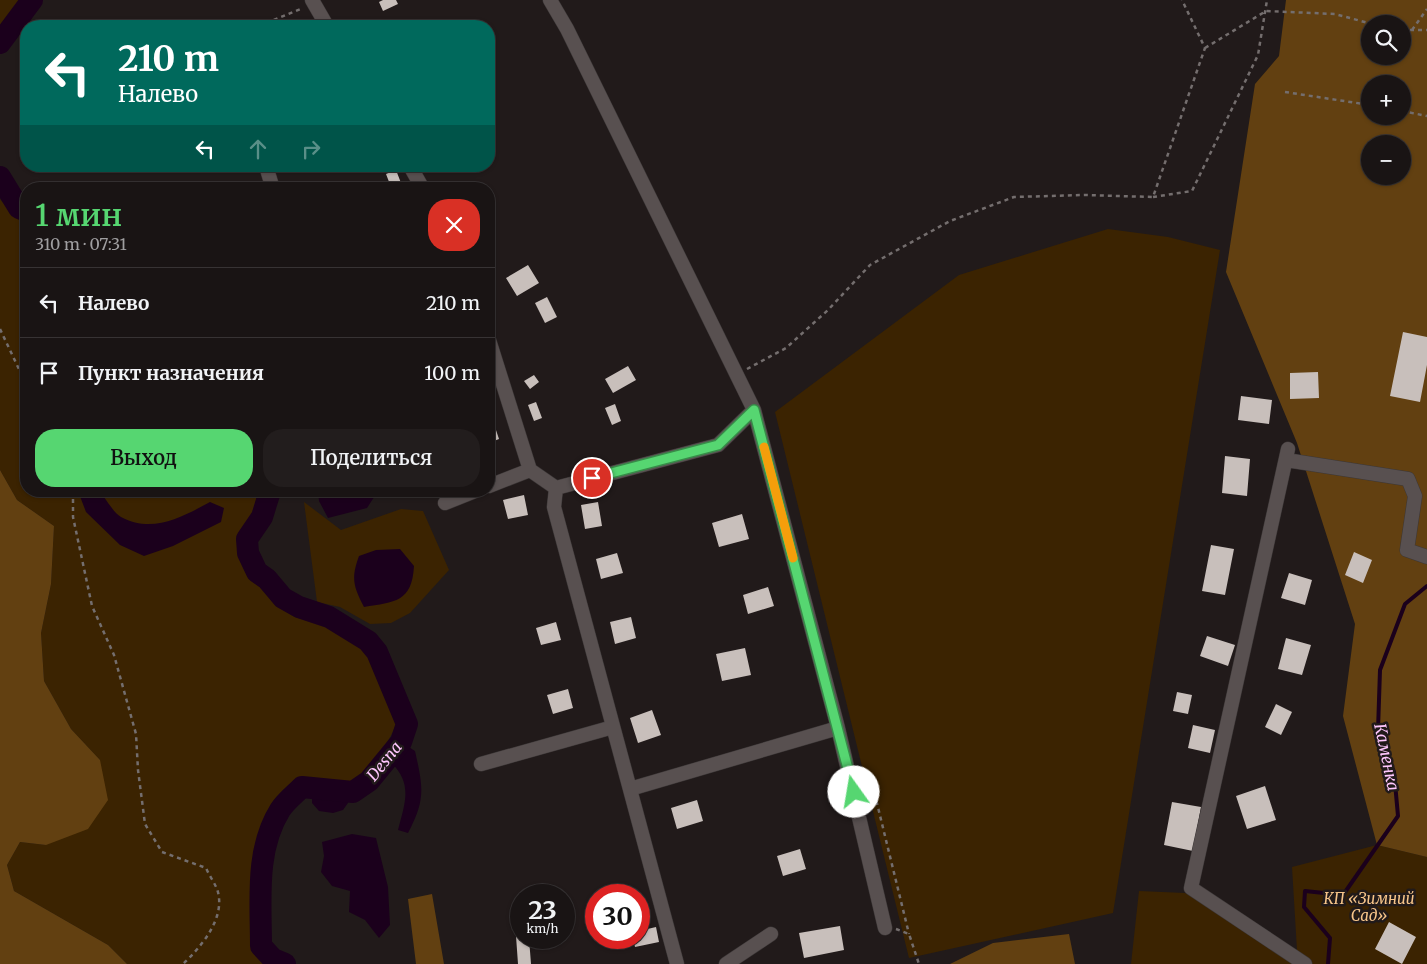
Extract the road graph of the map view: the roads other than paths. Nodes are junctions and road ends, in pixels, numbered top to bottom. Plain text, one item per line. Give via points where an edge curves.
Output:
1 (550, 0) edge
2 (314, 1) edge
3 (325, 20) edge
4 (495, 369) edge
5 (754, 410) junction
6 (530, 470) junction
7 (495, 484) edge
8 (556, 488) junction
9 (460, 497) edge
10 (445, 503) dead end
11 (1427, 557) edge
12 (613, 726) junction
13 (838, 728) junction
14 (481, 764) dead end
15 (630, 789) junction
16 (885, 928) road end
17 (771, 934) dead end
18 (675, 958) edge
19 (726, 964) edge
20 (1306, 964) edge

1 - 5 street
2 - 3 street
4 - 6 street
5 - 8 street via 718,445
5 - 13 street
6 - 7 street
6 - 8 street
8 - 12 street via 554,507
9 - 10 street
11 - 20 street via 1408,550 1415,496 1408,479 1287,454 1191,888
12 - 14 street
12 - 15 street
13 - 15 street
13 - 16 street
15 - 18 street
17 - 19 street

